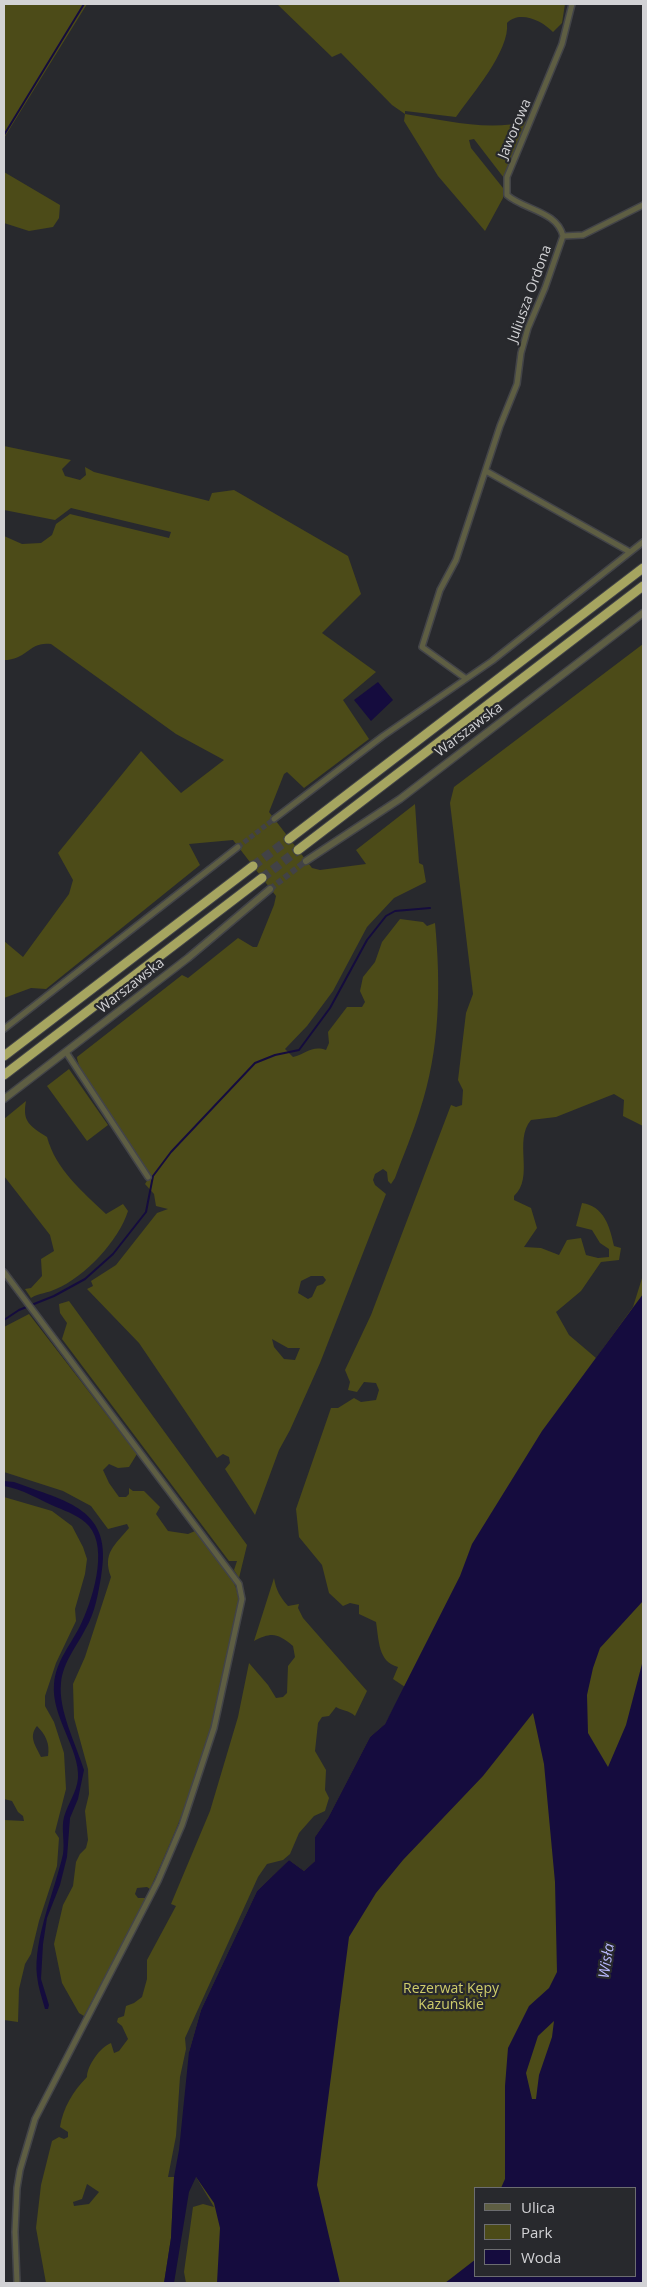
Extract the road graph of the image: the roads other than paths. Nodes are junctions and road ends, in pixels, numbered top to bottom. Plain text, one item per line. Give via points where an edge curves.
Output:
1 (572, 4) edge
2 (643, 205) edge
3 (563, 236) junction
4 (486, 472) junction
5 (643, 542) edge
6 (630, 552) junction
7 (643, 568) edge
8 (643, 586) edge
9 (643, 613) edge
10 (465, 678) junction
11 (274, 819) tunnel mouth
12 (289, 839) tunnel mouth
13 (238, 847) tunnel mouth
14 (298, 850) tunnel mouth
15 (306, 861) tunnel mouth
16 (252, 866) tunnel mouth
17 (262, 878) tunnel mouth
18 (270, 889) tunnel mouth
19 (4, 1029) edge
20 (66, 1052) junction
21 (4, 1056) edge
22 (4, 1075) edge
23 (4, 1099) edge
24 (148, 1177) dead end
25 (4, 1272) edge
26 (17, 2283) edge

1 - 3 street, Jaworowa via 562,44 506,186 507,195 514,202 551,218
2 - 3 street, Juliusza Ordona via 583,235
3 - 4 street, Juliusza Ordona via 528,328 517,384
4 - 6 street
4 - 10 street, Juliusza Ordona via 456,560 440,590 422,647
5 - 6 street
6 - 10 street via 492,661
7 - 12 highway
8 - 14 highway
9 - 15 street, Warszawska via 400,798
10 - 11 street
13 - 19 street
16 - 21 highway
17 - 22 highway
18 - 20 street, Warszawska via 188,958
20 - 23 street, Warszawska
20 - 24 street
25 - 26 street via 239,1584 242,1599 214,1728 182,1825 158,1882 35,2119 17,2188

